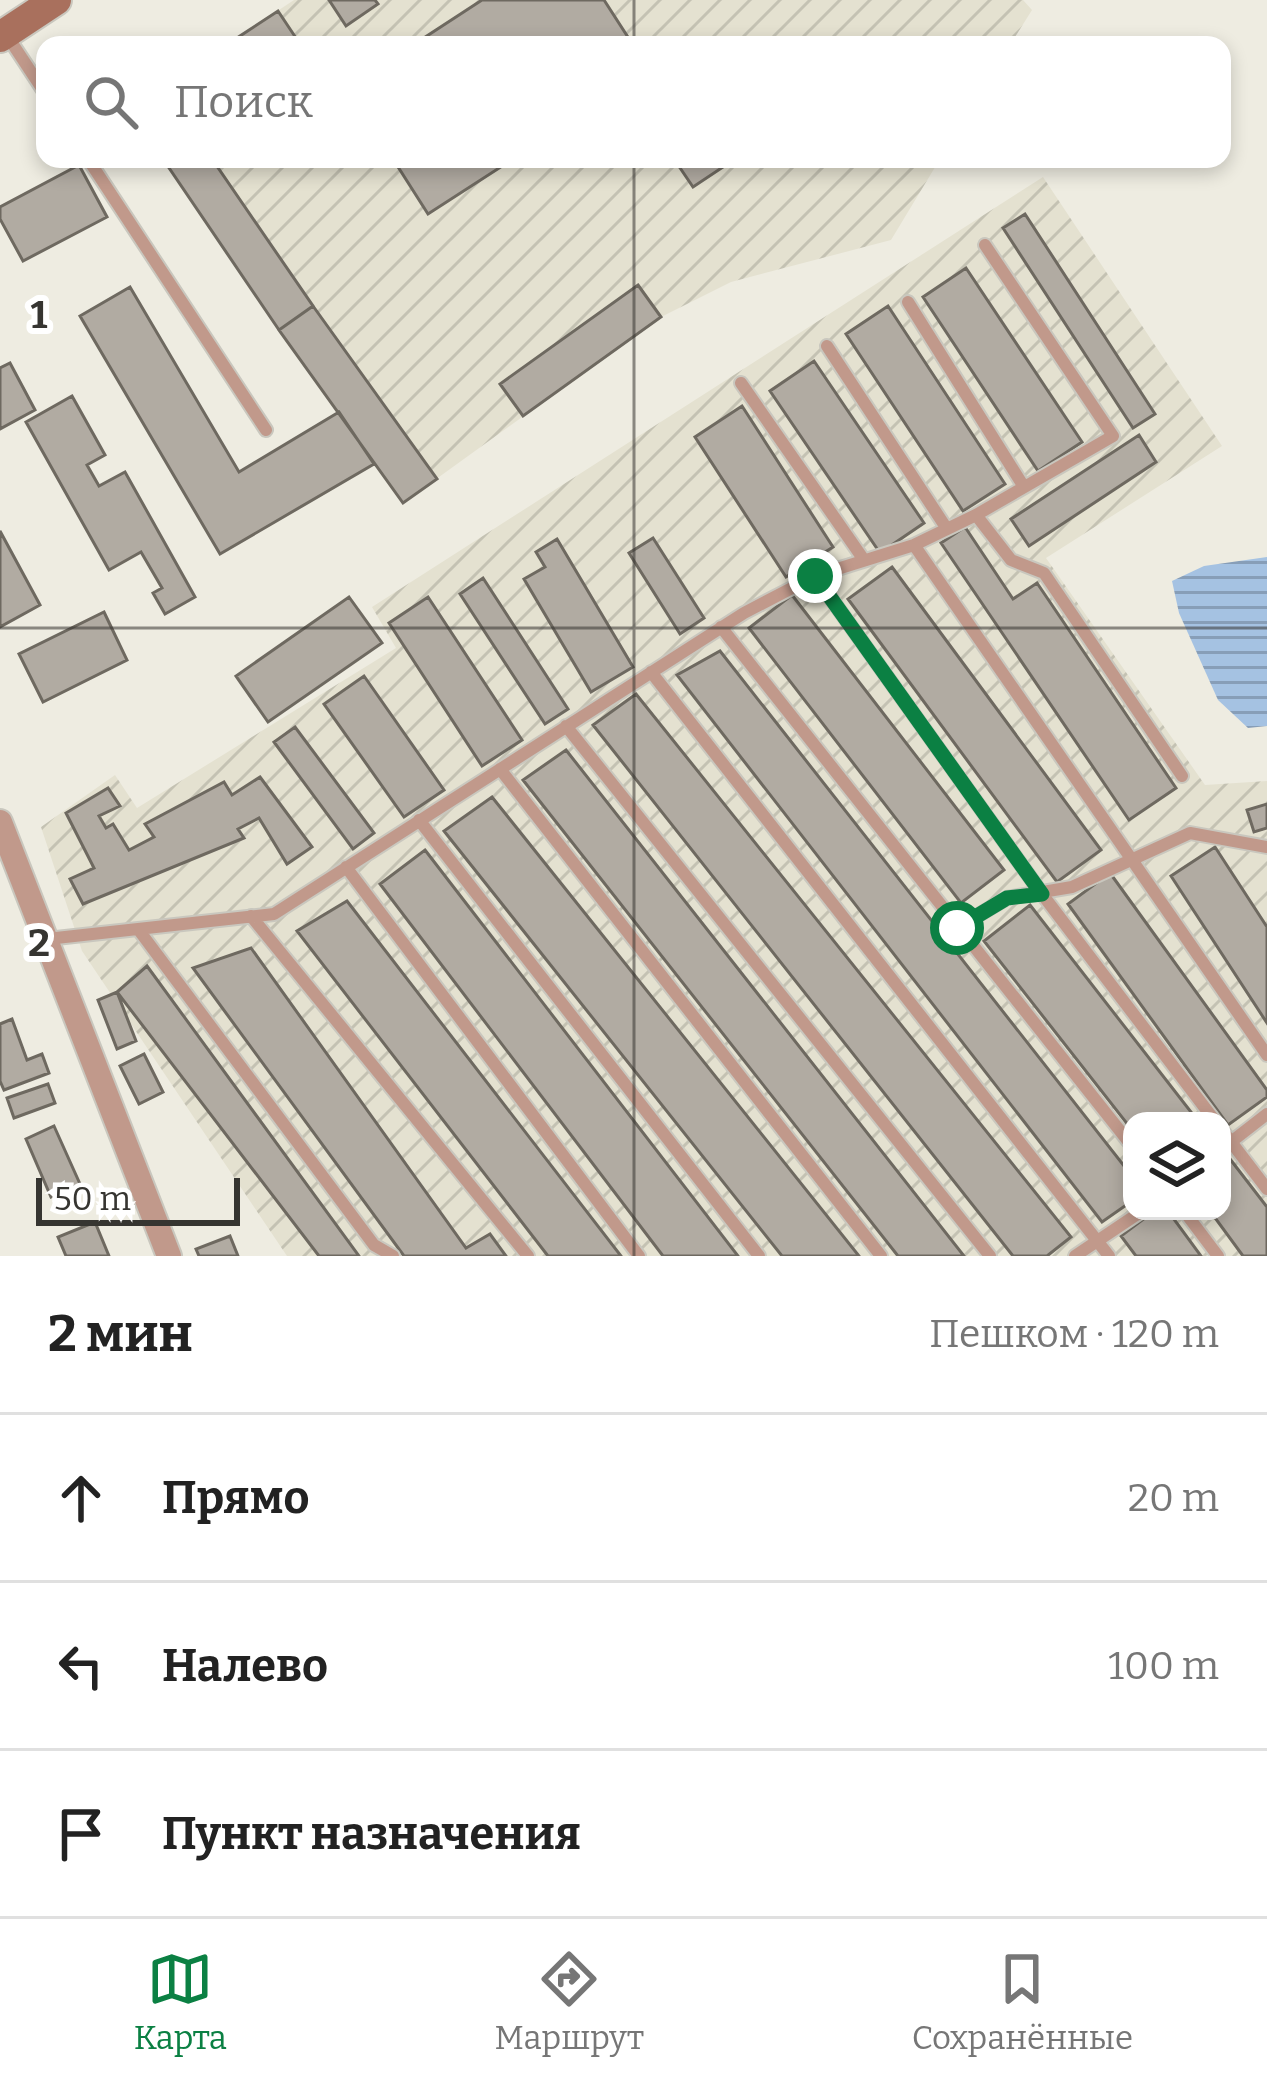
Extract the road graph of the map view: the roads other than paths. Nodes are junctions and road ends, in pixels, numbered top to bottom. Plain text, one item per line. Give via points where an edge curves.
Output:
1 (56, 0) edge
2 (3, 35) edge
3 (36, 81) edge
4 (94, 168) edge
5 (985, 245) dead end
6 (908, 302) dead end
7 (827, 346) dead end
8 (741, 383) dead end
9 (266, 430) dead end
10 (1024, 487) junction
11 (976, 515) junction
12 (946, 529) junction
13 (914, 545) junction
14 (864, 560) junction
15 (815, 576) junction
16 (721, 627) junction
17 (651, 672) junction
18 (566, 726) junction
19 (500, 769) junction
20 (1182, 776) dead end
21 (419, 820) junction
22 (0, 822) edge
23 (1267, 847) edge
24 (1131, 859) junction
25 (346, 867) junction
26 (1042, 894) junction
27 (251, 916) junction
28 (138, 928) junction
29 (957, 928) junction
30 (46, 939) junction
31 (1267, 1055) edge
32 (1208, 1112) edge
33 (1267, 1114) edge
34 (1123, 1135) edge
35 (1231, 1137) edge
36 (1231, 1148) edge
37 (1267, 1189) edge
38 (1129, 1220) edge
39 (1191, 1220) edge
40 (1098, 1241) junction
41 (169, 1256) edge
42 (393, 1256) edge
43 (528, 1256) edge
44 (639, 1256) edge
45 (759, 1256) edge
46 (881, 1256) edge
47 (990, 1256) edge
48 (1075, 1256) edge
49 (1109, 1256) edge
50 (1218, 1256) edge

1 - 2 main road
2 - 3 lane
4 - 9 lane
5 - 10 lane via 1113,436
6 - 10 lane
7 - 12 lane
8 - 14 lane
10 - 11 lane
11 - 12 lane
11 - 20 lane via 1011,560 1044,573
12 - 13 lane
13 - 14 lane
13 - 24 lane
14 - 15 lane
15 - 16 lane
15 - 26 lane
16 - 17 lane
16 - 29 lane
17 - 18 lane
17 - 40 lane
18 - 19 lane
18 - 47 lane
19 - 21 lane
19 - 46 lane
21 - 25 lane
21 - 45 lane
22 - 30 street
23 - 24 lane via 1190,833
24 - 26 lane
24 - 31 lane
25 - 27 lane via 274,914
25 - 44 lane
26 - 29 lane via 1007,898
26 - 32 lane
27 - 28 lane
27 - 43 lane
28 - 30 lane
28 - 42 lane via 374,1245
29 - 34 lane
30 - 41 street
33 - 35 lane
36 - 37 lane
38 - 40 lane
39 - 50 lane
40 - 48 lane
40 - 49 lane

